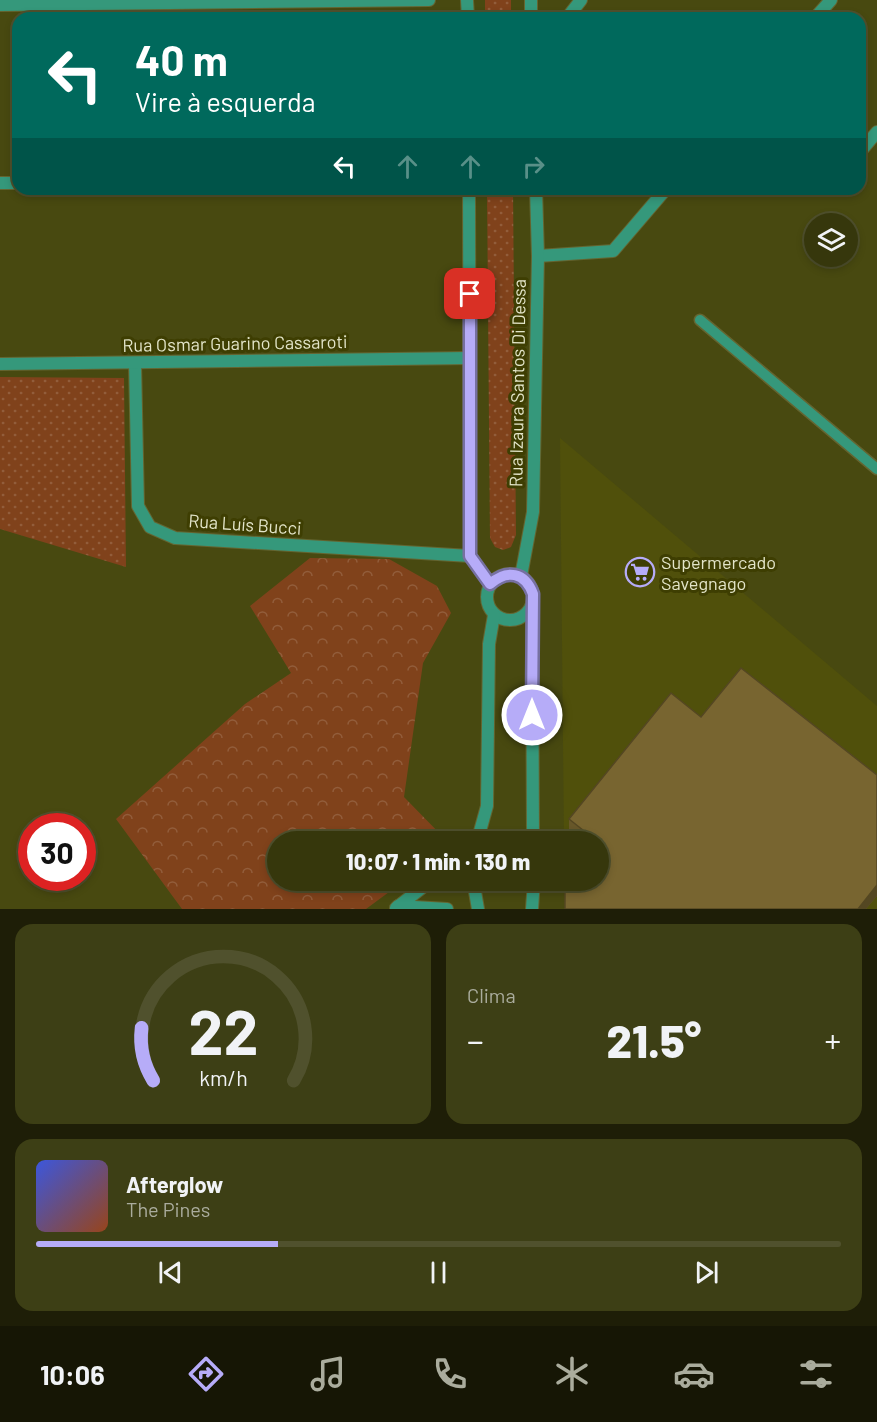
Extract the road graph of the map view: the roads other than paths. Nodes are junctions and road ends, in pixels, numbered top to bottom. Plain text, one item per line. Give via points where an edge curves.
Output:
1 (429, 0) edge
2 (831, 0) edge
3 (0, 5) edge
4 (820, 12) edge
5 (877, 132) edge
6 (866, 145) edge
7 (469, 195) edge
8 (536, 195) edge
9 (661, 195) edge
10 (538, 256) junction
11 (700, 320) dead end
12 (470, 358) junction
13 (135, 363) junction
14 (0, 364) edge
15 (877, 470) edge
16 (470, 556) junction
17 (521, 576) junction
18 (490, 584) junction
19 (532, 605) junction
20 (494, 615) junction
21 (480, 831) edge
22 (533, 831) edge
23 (418, 891) edge
24 (475, 891) edge
25 (533, 891) edge
26 (397, 908) edge
27 (447, 909) edge
28 (478, 909) edge
29 (532, 909) edge

1 - 3 street
2 - 4 street
5 - 6 street
7 - 12 street
8 - 10 street, Rua Izaura Santos Di Dessa
9 - 10 street via 613,250
10 - 17 street, Rua Izaura Santos Di Dessa via 533,512
11 - 15 lane
12 - 13 street, Rua Osmar Guarino Cassaroti
12 - 16 street
13 - 14 street, Rua Osmar Guarino Cassaroti
13 - 16 street, Rua Luís Bucci via 138,506 150,527 175,538
16 - 18 street
17 - 18 street via 510,573
17 - 19 street via 529,583
18 - 20 street via 486,594
19 - 20 street via 516,620
19 - 22 street
20 - 21 street via 489,645 488,806
23 - 26 street
24 - 28 street
25 - 29 street
26 - 27 street

